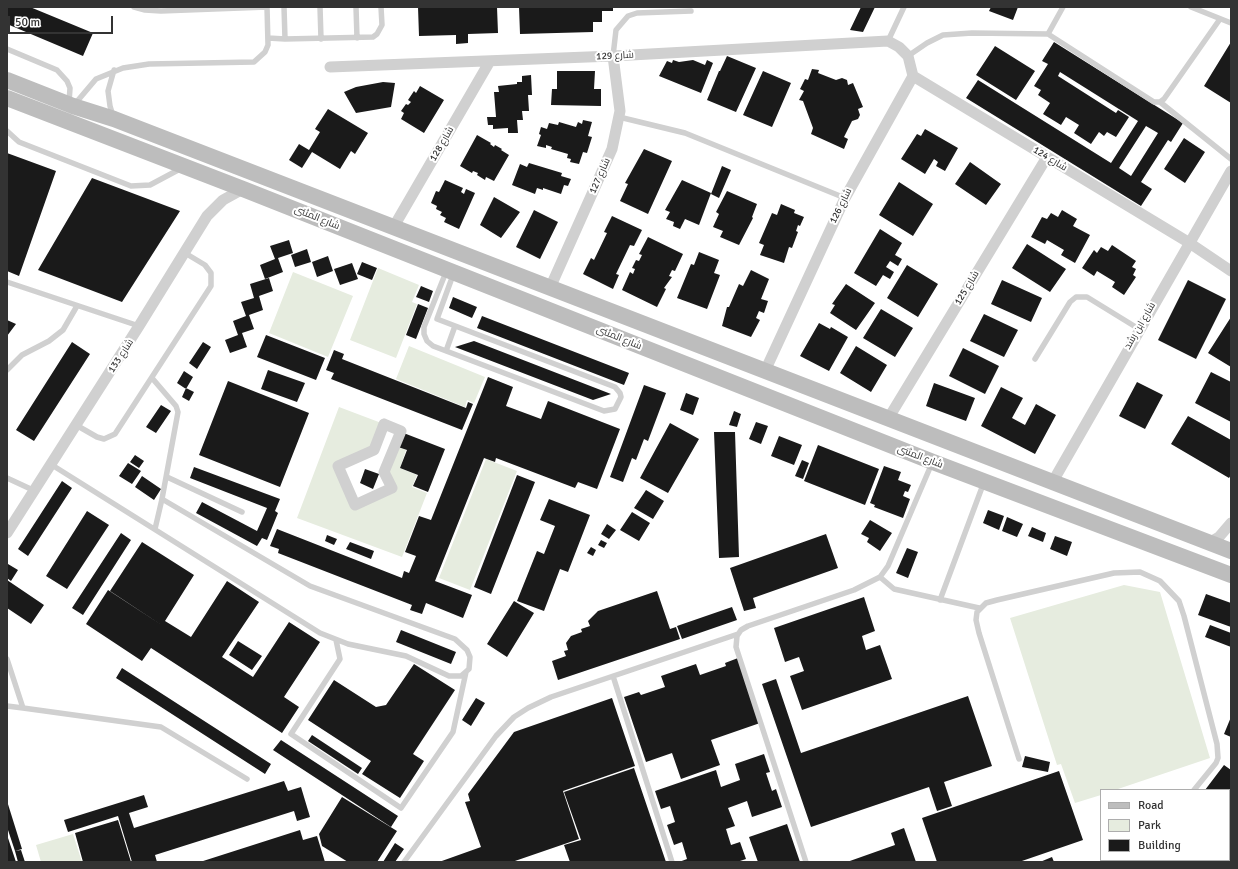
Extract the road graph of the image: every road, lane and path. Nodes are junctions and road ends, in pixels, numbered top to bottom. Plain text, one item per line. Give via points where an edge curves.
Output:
1 (134, 7) edge
2 (267, 7) edge
3 (284, 7) edge
4 (320, 7) edge
5 (356, 7) edge
6 (381, 7) edge
7 (904, 7) edge
8 (1063, 7) edge
9 (1191, 7) edge
10 (690, 11) dead end
11 (1220, 18) junction
12 (1231, 23) edge
13 (1048, 34) junction
14 (268, 38) junction
15 (357, 38) junction
16 (321, 39) junction
17 (285, 40) junction
18 (888, 41) junction
19 (7, 49) edge
20 (613, 56) junction
21 (908, 56) junction
22 (490, 60) junction
23 (330, 67) dead end
24 (114, 70) junction
25 (912, 76) junction
26 (7, 80) edge
27 (7, 98) edge
28 (1160, 102) junction
29 (71, 105) junction
30 (619, 117) junction
31 (114, 119) junction
32 (7, 131) edge
33 (7, 137) edge
34 (19, 142) junction
35 (1047, 157) junction
36 (1231, 159) edge
37 (187, 167) junction
38 (1231, 170) edge
39 (243, 189) junction
40 (845, 198) junction
41 (393, 228) junction
42 (1188, 242) junction
43 (185, 253) junction
44 (451, 271) junction
45 (1231, 271) edge
46 (7, 282) edge
47 (550, 288) junction
48 (77, 306) junction
49 (139, 326) junction
50 (455, 326) junction
51 (1138, 329) junction
52 (446, 351) junction
53 (1035, 359) dead end
54 (7, 370) edge
55 (765, 371) junction
56 (152, 378) junction
57 (888, 419) junction
58 (76, 425) junction
59 (374, 450) joint
60 (933, 462) junction
61 (52, 465) junction
62 (167, 477) junction
63 (7, 478) edge
64 (984, 482) junction
65 (1052, 483) junction
66 (34, 491) junction
67 (162, 499) junction
68 (242, 512) dead end
69 (1231, 523) edge
70 (155, 529) junction
71 (7, 533) edge
72 (1209, 543) junction
73 (1231, 551) edge
74 (1231, 575) edge
75 (880, 577) junction
76 (940, 600) junction
77 (979, 608) junction
78 (738, 634) junction
79 (336, 640) junction
80 (7, 659) edge
81 (466, 672) junction
82 (613, 676) junction
83 (7, 706) edge
84 (23, 708) junction
85 (1019, 759) dead end
86 (247, 779) dead end
87 (1195, 789) edge
88 (404, 862) edge
89 (672, 862) edge
90 (806, 862) edge

1 - 2 lane via 161,10
2 - 14 lane
3 - 17 lane
4 - 16 lane
5 - 15 lane
6 - 15 lane via 382,25 377,34 373,37
7 - 18 lane
8 - 13 lane
9 - 11 lane
10 - 20 lane via 637,13 628,16 616,30
11 - 12 lane
11 - 28 lane
13 - 21 lane via 943,35
13 - 28 lane via 1154,102
14 - 17 lane
14 - 24 lane via 265,52 254,62 145,64
15 - 16 lane
16 - 17 lane
18 - 20 street, شارع 129
18 - 21 street
19 - 29 lane via 50,66 62,75 70,88
20 - 22 street, شارع 129
20 - 30 street, شارع 127
21 - 25 street
22 - 23 street, شارع 129
22 - 41 street, شارع 128
24 - 29 lane via 96,79
24 - 31 lane via 108,91
25 - 35 street, شارع 124
25 - 40 street, شارع 126
26 - 29 street, شارع المثنى
27 - 37 street, شارع المثنى
28 - 36 lane
29 - 31 street, شارع المثنى
30 - 40 lane via 686,133
30 - 47 street, شارع 127 via 612,149
31 - 41 street, شارع المثنى
32 - 34 lane
33 - 34 lane
34 - 37 lane via 137,187 150,185
35 - 42 street, شارع 124
35 - 57 street, شارع 125
37 - 39 street, شارع المثنى
38 - 42 street, شارع ابن رشد
39 - 43 street, شارع 133 via 214,207
39 - 44 street, شارع المثنى
40 - 55 street, شارع 126
41 - 47 street, شارع المثنى
42 - 45 street, شارع 124
42 - 51 street, شارع ابن رشد
43 - 49 street, شارع 133
43 - 56 lane via 205,265 211,273 211,286
44 - 50 lane via 437,319
44 - 52 lane via 424,327 427,341
44 - 60 street, شارع المثنى
46 - 48 lane
47 - 55 street, شارع المثنى
48 - 49 lane
48 - 54 lane via 63,330 50,341 22,355
49 - 58 street, شارع 133
50 - 52 lane
50 - 52 lane via 615,386 621,396 615,409 604,411
51 - 53 lane via 1087,297 1076,296
51 - 65 street, شارع ابن رشد
55 - 57 street, شارع المثنى
56 - 58 lane via 115,434 104,439
56 - 62 lane via 176,406 178,412
57 - 65 street, شارع المثنى
58 - 61 street, شارع 133
59 - 59 street via 384,424 401,431 384,472 392,488 355,505 338,466
60 - 64 street, شارع المثنى
60 - 75 lane via 888,566
61 - 66 street, شارع 133
61 - 70 lane
62 - 67 lane
62 - 68 lane
63 - 66 lane
64 - 74 street, شارع المثنى
64 - 76 lane
65 - 72 street, شارع المثنى
66 - 71 street, شارع 133
67 - 70 lane
67 - 81 lane via 310,586 455,639 462,644 470,657 471,663
69 - 72 street via 1219,537
70 - 79 lane via 320,633
72 - 73 street, شارع المثنى
75 - 76 lane via 894,589
75 - 78 lane via 854,590 748,626
76 - 77 lane
77 - 85 lane via 975,615 979,633
77 - 87 lane via 997,600 1114,573 1140,572 1160,581 1179,601 1217,744 1216,763
78 - 82 lane
78 - 90 lane via 736,647
79 - 81 lane via 406,656 449,676 455,677
79 - 81 lane via 340,659 291,734 401,808 453,732
80 - 84 lane
82 - 88 lane via 550,697 514,717 481,755
82 - 89 lane
83 - 84 lane
84 - 86 lane via 161,727

